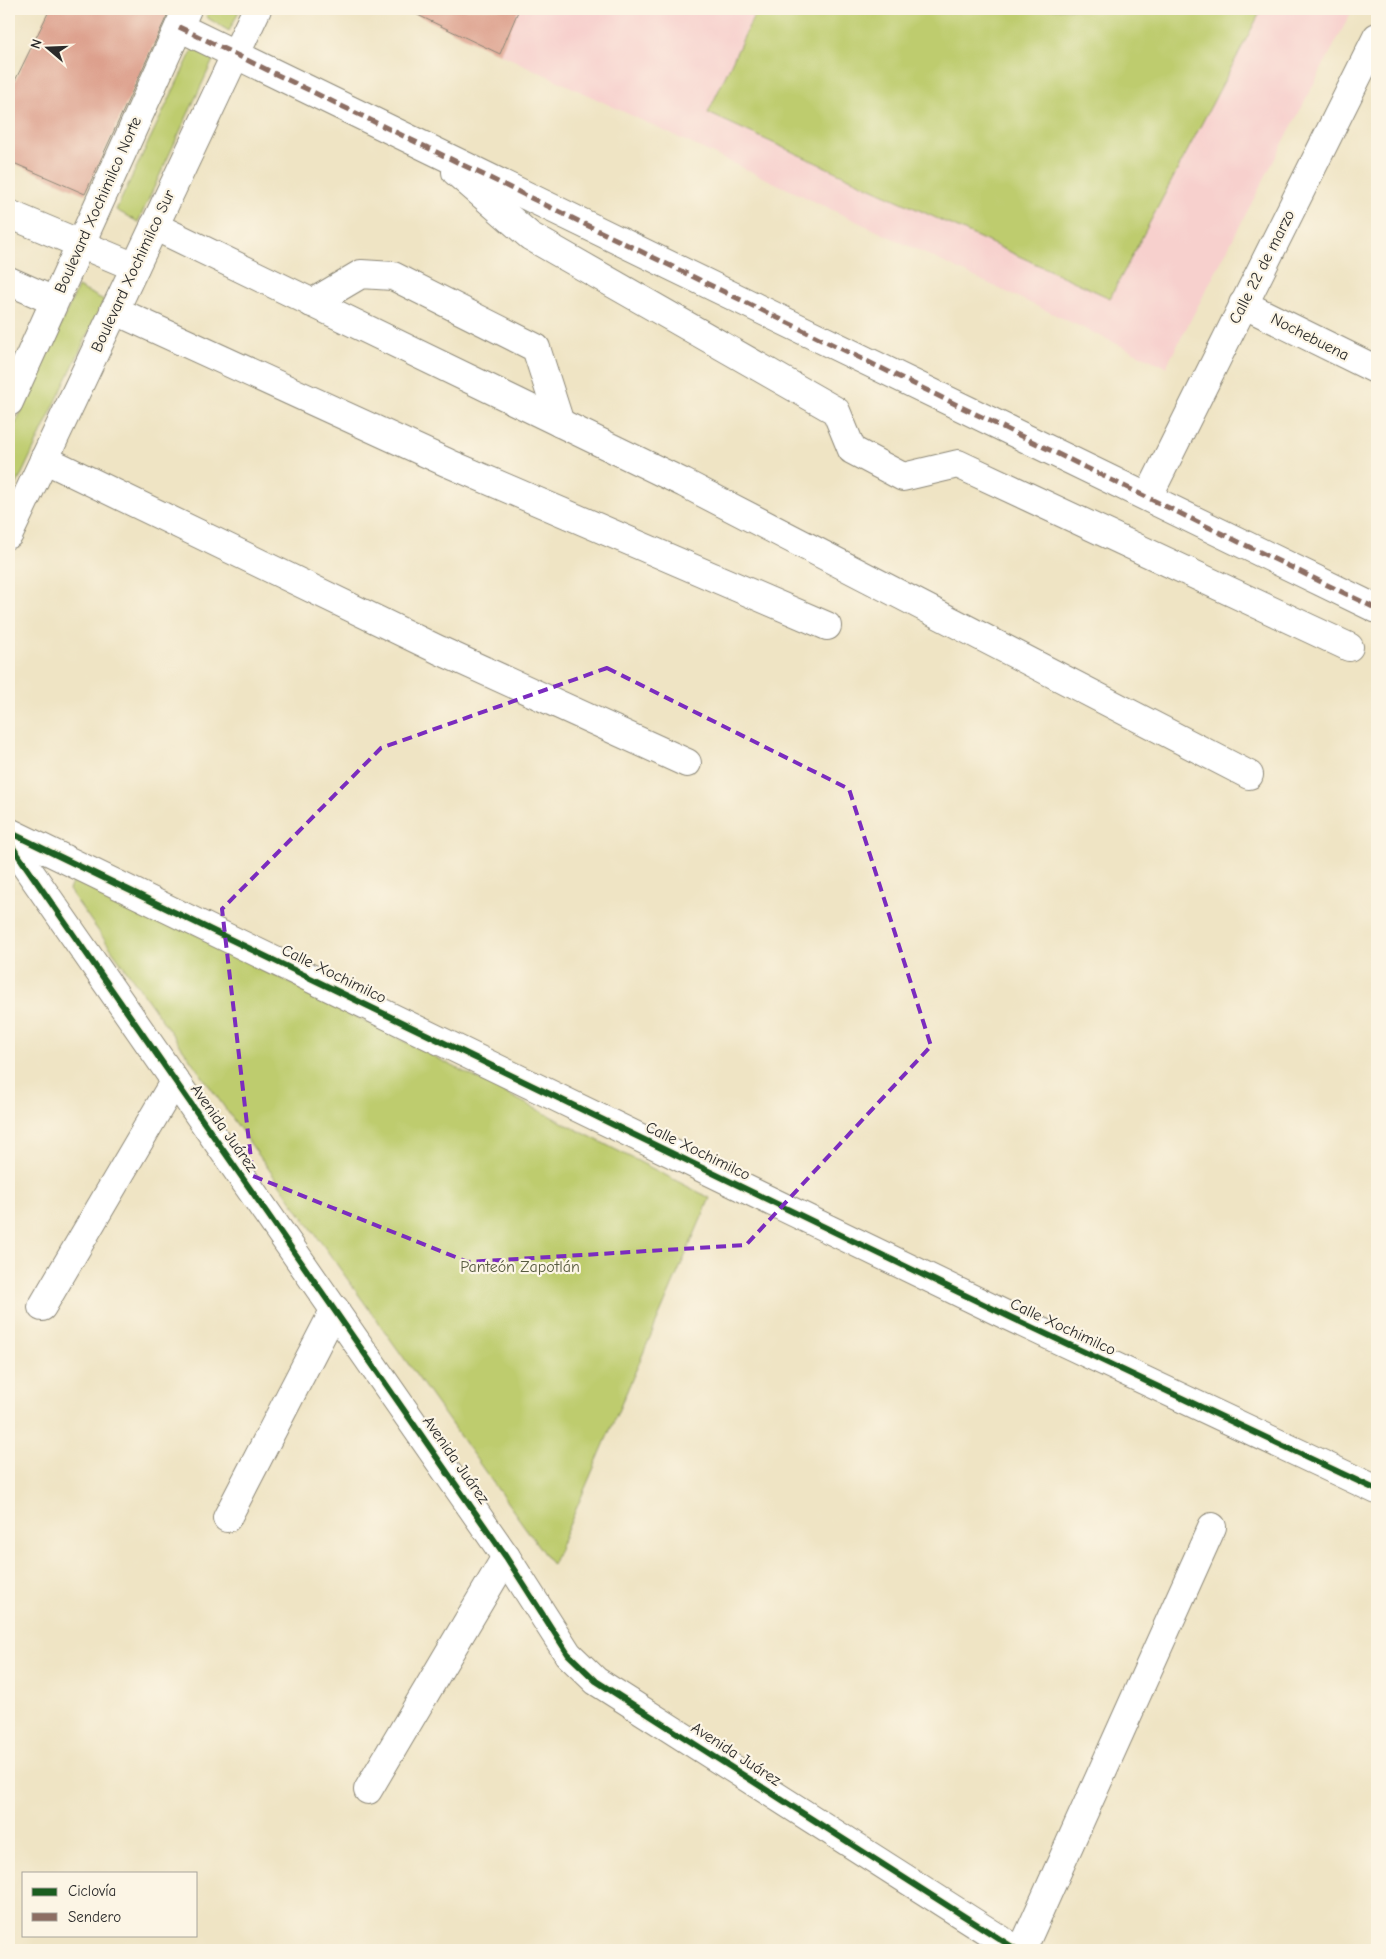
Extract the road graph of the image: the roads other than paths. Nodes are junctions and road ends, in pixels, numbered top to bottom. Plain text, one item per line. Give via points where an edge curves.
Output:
1 (257, 9) edge
2 (183, 18) edge
3 (1377, 37) edge
4 (235, 54) junction
5 (426, 147) junction
6 (9, 214) edge
7 (154, 226) junction
8 (81, 244) junction
9 (135, 267) junction
10 (9, 281) edge
11 (54, 301) junction
12 (312, 303) junction
13 (1243, 304) junction
14 (114, 310) junction
15 (1377, 370) edge
16 (9, 402) edge
17 (560, 423) junction
18 (44, 459) junction
19 (1148, 497) junction
20 (9, 534) edge
21 (1377, 610) edge
22 (827, 626) dead end
23 (1349, 648) dead end
24 (687, 763) dead end
25 (1249, 775) dead end
26 (9, 832) edge
27 (9, 842) edge
28 (174, 1082) junction
29 (42, 1307) dead end
30 (335, 1309) junction
31 (1377, 1490) edge
32 (227, 1518) dead end
33 (1212, 1527) dead end
34 (506, 1557) junction
35 (368, 1790) dead end
36 (1017, 1950) edge
37 (1022, 1950) edge

1 - 4 street, Boulevard Xochimilco Sur
2 - 4 street
2 - 8 street, Boulevard Xochimilco Norte
3 - 13 street, Calle 22 de marzo
4 - 5 street
4 - 7 street, Boulevard Xochimilco Sur
5 - 19 street
5 - 23 street via 530,236 836,411 852,450 904,478 958,464
6 - 8 street
7 - 9 street, Boulevard Xochimilco Sur
7 - 12 street
8 - 9 street
8 - 11 street, Boulevard Xochimilco Norte
9 - 14 street, Boulevard Xochimilco Sur
10 - 11 street
11 - 16 street, Boulevard Xochimilco Norte
12 - 17 street
12 - 17 street via 361,274 393,276 536,348
13 - 15 street, Nochebuena
13 - 19 street, Calle 22 de marzo
14 - 18 street, Boulevard Xochimilco Sur
14 - 22 street via 448,463
17 - 25 street via 693,488
18 - 20 street, Boulevard Xochimilco Sur
18 - 24 street via 439,650
19 - 21 street
26 - 31 street, Calle Xochimilco via 1010,1317
27 - 28 street, Avenida Juárez
28 - 29 street
28 - 30 street, Avenida Juárez
30 - 32 street
30 - 34 street, Avenida Juárez
33 - 37 street
34 - 35 street
34 - 36 street, Avenida Juárez via 568,1654 596,1681

